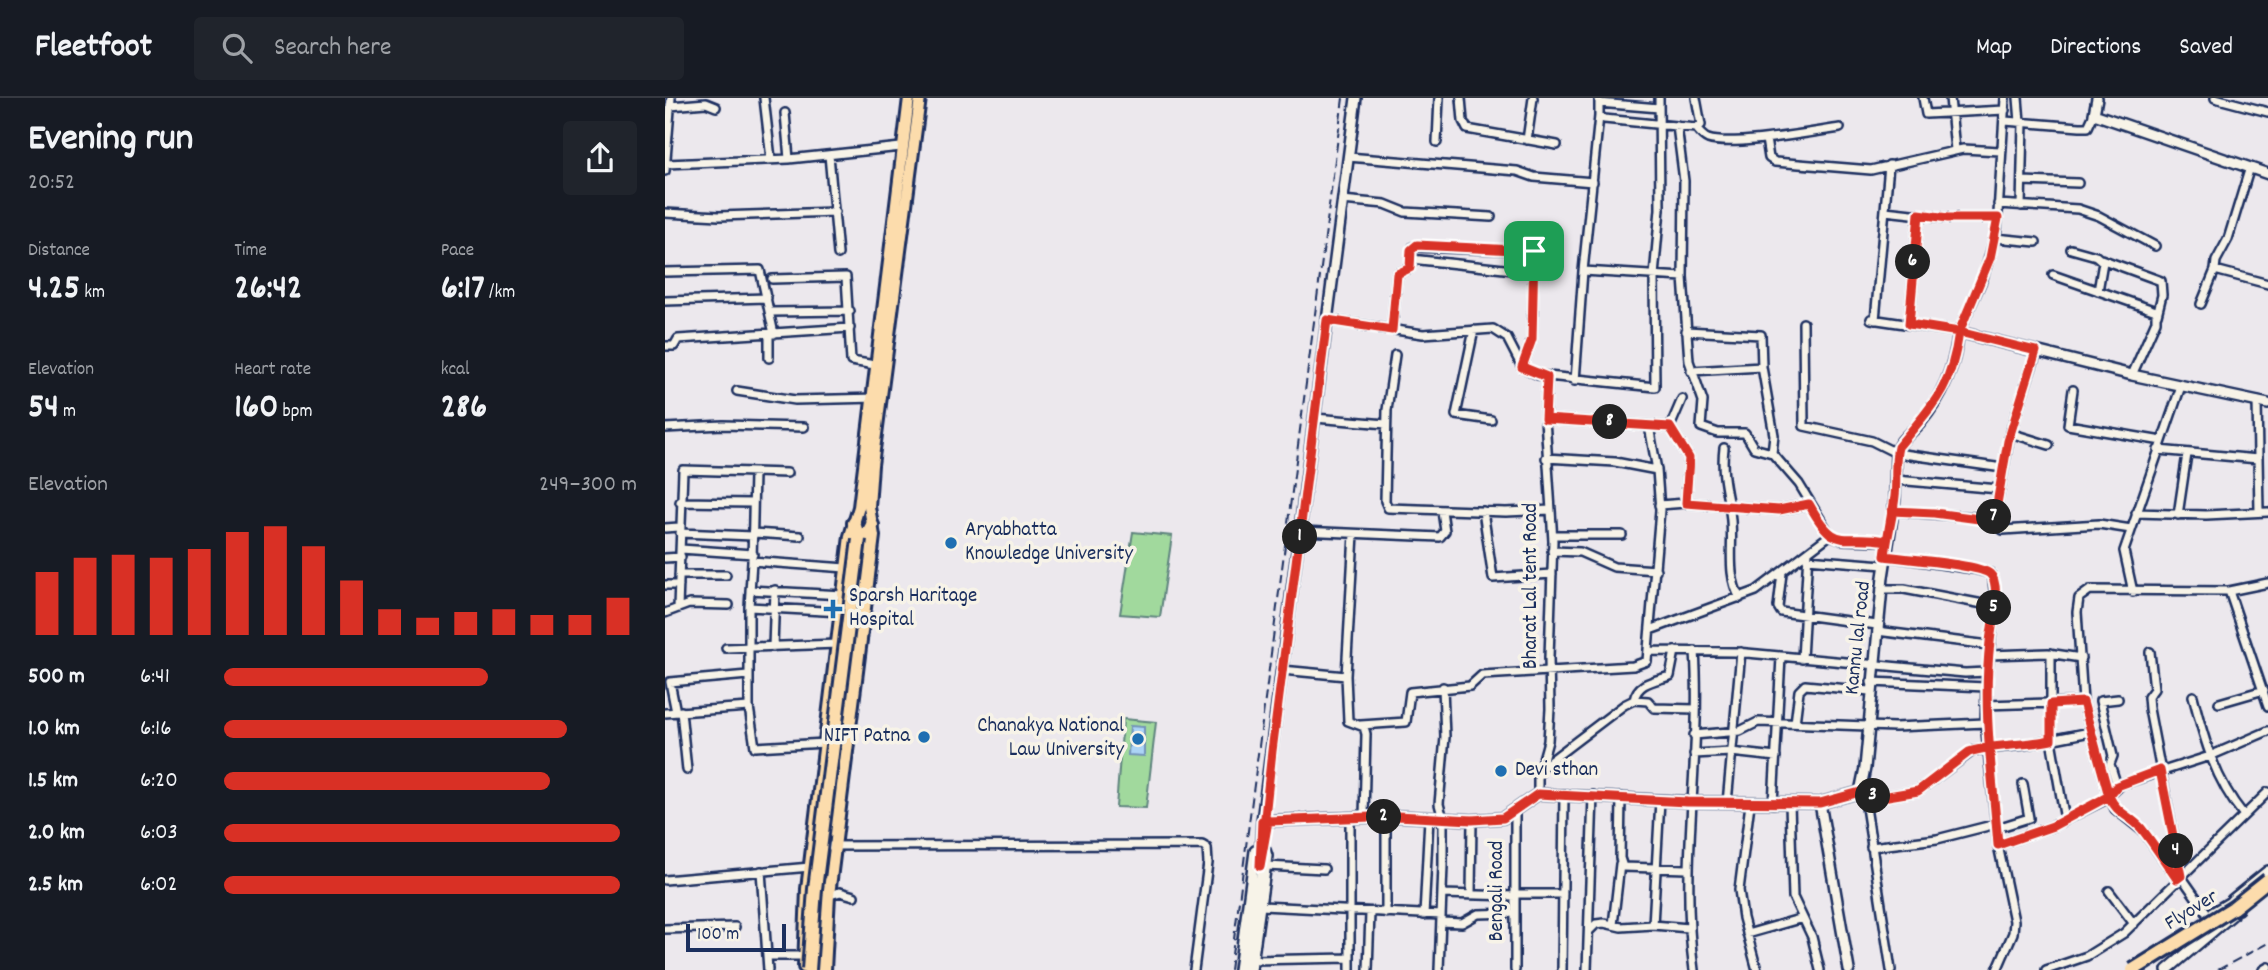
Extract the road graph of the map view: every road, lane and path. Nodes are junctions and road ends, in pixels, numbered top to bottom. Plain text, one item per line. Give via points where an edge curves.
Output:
1 (764, 98) edge
2 (909, 98) edge
3 (920, 98) edge
4 (1356, 98) edge
5 (1439, 98) edge
6 (1461, 98) edge
7 (1532, 98) edge
8 (1659, 98) edge
9 (1696, 98) edge
10 (1923, 98) edge
11 (1950, 98) edge
12 (2005, 98) edge
13 (2018, 98) edge
14 (2097, 98) edge
15 (2215, 98) edge
16 (1599, 101) edge
17 (671, 102) edge
18 (2248, 102) edge
19 (716, 107) dead end
20 (1660, 107) junction
21 (1951, 110) junction
22 (2005, 110) junction
23 (2268, 112) edge
24 (785, 113) dead end
25 (2094, 114) junction
26 (1599, 116) junction
27 (2005, 121) junction
28 (2022, 122) junction
29 (1677, 126) junction
30 (1660, 127) junction
31 (1696, 128) junction
32 (1840, 128) dead end
33 (1766, 139) junction
34 (1527, 140) junction
35 (1437, 142) dead end
36 (1557, 145) dead end
37 (901, 147) junction
38 (1955, 150) junction
39 (2000, 151) junction
40 (829, 155) junction
41 (1348, 157) junction
42 (771, 159) junction
43 (789, 159) junction
44 (666, 164) edge
45 (1889, 165) junction
46 (2250, 167) junction
47 (665, 172) edge
48 (2268, 174) edge
49 (903, 177) junction
50 (2023, 181) junction
51 (1593, 182) junction
52 (2078, 183) dead end
53 (1342, 200) junction
54 (1998, 204) junction
55 (2021, 206) junction
56 (1885, 211) junction
57 (835, 212) junction
58 (665, 213) edge
59 (1919, 214) junction
60 (1491, 217) dead end
61 (1998, 218) junction
62 (1995, 238) junction
63 (2036, 242) dead end
64 (2155, 246) dead end
65 (2071, 249) dead end
66 (838, 254) dead end
67 (1411, 259) junction
68 (2101, 259) junction
69 (2215, 270) junction
70 (1583, 271) junction
71 (665, 272) edge
72 (1532, 272) junction
73 (1654, 275) junction
74 (2053, 275) dead end
75 (1683, 277) junction
76 (772, 279) dead end
77 (2268, 284) edge
78 (889, 291) junction
79 (2098, 292) junction
80 (767, 298) junction
81 (665, 301) edge
82 (2201, 304) dead end
83 (850, 311) junction
84 (770, 312) junction
85 (2157, 316) junction
86 (1327, 320) junction
87 (1803, 323) dead end
88 (1909, 324) junction
89 (850, 328) junction
90 (1392, 330) junction
91 (1475, 330) junction
92 (1686, 331) junction
93 (1959, 332) junction
94 (772, 334) junction
95 (665, 346) edge
96 (2036, 351) junction
97 (1395, 355) dead end
98 (769, 358) dead end
99 (875, 365) junction
100 (1522, 367) junction
101 (1762, 367) junction
102 (1691, 370) junction
103 (2132, 375) junction
104 (1547, 377) junction
105 (1575, 381) junction
106 (2181, 386) junction
107 (2073, 390) dead end
108 (737, 391) dead end
109 (876, 398) junction
110 (1682, 399) dead end
111 (2257, 401) junction
112 (2268, 404) edge
113 (1315, 418) junction
114 (1545, 419) junction
115 (1491, 420) dead end
116 (1386, 424) junction
117 (1649, 426) junction
118 (1670, 427) junction
119 (665, 428) edge
120 (804, 428) dead end
121 (2010, 433) junction
122 (2161, 441) junction
123 (2049, 445) dead end
124 (1724, 447) dead end
125 (2158, 450) junction
126 (1772, 453) junction
127 (1896, 453) junction
128 (2187, 454) junction
129 (1546, 458) junction
130 (2258, 459) junction
131 (2003, 468) junction
132 (1657, 470) junction
133 (754, 473) junction
134 (787, 473) dead end
135 (1896, 480) junction
136 (1999, 489) junction
137 (680, 502) junction
138 (753, 503) junction
139 (1686, 503) junction
140 (1809, 504) junction
141 (1659, 505) junction
142 (1728, 505) junction
143 (864, 507) junction
144 (1551, 510) junction
145 (1441, 511) junction
146 (1483, 511) junction
147 (1892, 511) junction
148 (2259, 512) junction
149 (2268, 512) edge
150 (2136, 513) junction
151 (2178, 514) junction
152 (1994, 521) junction
153 (854, 523) junction
154 (872, 525) junction
155 (665, 528) edge
156 (2131, 529) junction
157 (680, 530) junction
158 (1301, 531) junction
159 (1354, 534) junction
160 (753, 535) junction
161 (1553, 535) junction
162 (1830, 535) junction
163 (800, 536) dead end
164 (1622, 536) dead end
165 (861, 540) junction
166 (1887, 541) junction
167 (1552, 551) junction
168 (681, 553) junction
169 (1807, 556) junction
170 (665, 558) edge
171 (753, 558) junction
172 (1885, 561) junction
173 (846, 568) junction
174 (1656, 570) junction
175 (1781, 573) junction
176 (1552, 574) junction
177 (679, 575) junction
178 (726, 575) dead end
179 (2268, 583) edge
180 (665, 585) edge
181 (679, 585) junction
182 (1881, 589) junction
183 (750, 590) junction
184 (775, 590) junction
185 (2229, 591) junction
186 (2133, 592) junction
187 (843, 595) junction
188 (1740, 598) junction
189 (1995, 600) junction
190 (729, 606) dead end
191 (749, 607) junction
192 (678, 608) junction
193 (774, 608) junction
194 (665, 612) edge
195 (842, 612) junction
196 (1805, 616) junction
197 (1877, 628) junction
198 (1650, 630) junction
199 (838, 644) junction
200 (1989, 645) junction
201 (773, 647) junction
202 (726, 648) dead end
203 (748, 648) junction
204 (1649, 650) junction
205 (1675, 651) junction
206 (1695, 651) junction
207 (1741, 652) junction
208 (2150, 652) dead end
209 (2051, 653) junction
210 (1989, 655) junction
211 (1781, 657) junction
212 (2081, 658) junction
213 (1802, 659) junction
214 (1873, 663) junction
215 (1549, 669) junction
216 (1282, 670) junction
217 (1987, 672) junction
218 (748, 675) junction
219 (1346, 676) junction
220 (1871, 686) junction
221 (1443, 687) junction
222 (1986, 687) junction
223 (2264, 690) junction
224 (2193, 696) dead end
225 (2118, 699) dead end
226 (1634, 700) junction
227 (2083, 702) junction
228 (2218, 703) dead end
229 (2051, 704) junction
230 (1985, 705) junction
231 (2268, 706) edge
232 (749, 707) junction
233 (1695, 709) junction
234 (679, 712) junction
235 (665, 713) edge
236 (1777, 722) junction
237 (1795, 723) junction
238 (1985, 723) junction
239 (1361, 725) junction
240 (1868, 725) junction
241 (2268, 731) edge
242 (2090, 732) junction
243 (1734, 733) junction
244 (1694, 735) junction
245 (2051, 740) junction
246 (825, 743) junction
247 (1989, 749) junction
248 (1731, 752) junction
249 (1694, 754) junction
250 (2210, 756) junction
251 (1776, 757) junction
252 (1540, 769) junction
253 (687, 770) dead end
254 (2160, 770) junction
255 (2023, 783) dead end
256 (2117, 786) junction
257 (2268, 792) edge
258 (1862, 793) junction
259 (1538, 794) junction
260 (1564, 794) junction
261 (1593, 795) junction
262 (2109, 796) junction
263 (1621, 797) junction
264 (1660, 800) junction
265 (1693, 802) junction
266 (1727, 803) junction
267 (1790, 803) junction
268 (1820, 803) junction
269 (1750, 804) junction
270 (1773, 804) junction
271 (1515, 812) junction
272 (2243, 814) junction
273 (1364, 817) junction
274 (1386, 817) junction
275 (1350, 818) junction
276 (1429, 818) junction
277 (1443, 819) junction
278 (1265, 820) junction
279 (1472, 820) junction
280 (2065, 820) junction
281 (1996, 826) junction
282 (1998, 845) junction
283 (813, 846) junction
284 (836, 846) junction
285 (1871, 847) junction
286 (1262, 850) junction
287 (1620, 864) junction
288 (1263, 866) junction
289 (810, 867) junction
290 (1655, 867) junction
291 (1324, 869) dead end
292 (1688, 869) junction
293 (761, 871) junction
294 (2268, 871) edge
295 (2179, 878) junction
296 (665, 880) edge
297 (2268, 880) edge
298 (2268, 888) edge
299 (2109, 891) dead end
300 (1443, 894) junction
301 (1471, 894) junction
302 (1563, 894) junction
303 (829, 895) junction
304 (1514, 895) junction
305 (854, 896) dead end
306 (2232, 900) junction
307 (1260, 906) junction
308 (2239, 910) junction
309 (1351, 911) junction
310 (1370, 913) junction
311 (1386, 913) junction
312 (1515, 913) junction
313 (1424, 915) junction
314 (2207, 915) junction
315 (1803, 918) junction
316 (1441, 919) junction
317 (2134, 924) junction
318 (1613, 925) junction
319 (1653, 925) junction
320 (2217, 926) junction
321 (735, 927) dead end
322 (1689, 928) junction
323 (665, 929) edge
324 (1589, 930) junction
325 (1747, 934) junction
326 (767, 956) junction
327 (804, 956) junction
328 (1350, 958) junction
329 (1252, 965) edge
330 (2268, 967) edge
331 (768, 970) edge
332 (803, 970) edge
333 (809, 970) edge
334 (817, 970) edge
335 (825, 970) edge
336 (1194, 970) edge
337 (1239, 970) edge
338 (1245, 970) edge
339 (1350, 970) edge
340 (1368, 970) edge
341 (1439, 970) edge
342 (1515, 970) edge
343 (1562, 970) edge
344 (1587, 970) edge
345 (1694, 970) edge
346 (1757, 970) edge
347 (1820, 970) edge
348 (1849, 970) edge
349 (1891, 970) edge
350 (1997, 970) edge
351 (2046, 970) edge
352 (2133, 970) edge
353 (2167, 970) edge
354 (2263, 970) edge

1 - 42 street
2 - 37 main road
3 - 49 main road
4 - 41 street
5 - 35 street
6 - 34 street via 1467,129
7 - 34 street
8 - 20 street
9 - 31 street via 1701,125
10 - 21 street via 1926,114
11 - 21 street
12 - 22 street
13 - 28 street
14 - 25 street
15 - 18 street
16 - 20 street
16 - 26 street
17 - 19 street
17 - 44 street
18 - 23 street
20 - 30 street
21 - 22 street
21 - 38 street
22 - 27 street
24 - 43 street
25 - 28 street via 2088,127
25 - 46 street
26 - 30 street
26 - 51 street
27 - 28 street
27 - 39 street
28 - 50 street
29 - 30 street
29 - 31 street
29 - 75 street via 1684,181
30 - 73 street
31 - 33 street via 1710,139
32 - 33 street
33 - 45 street via 1769,158 1775,162 1866,170
34 - 36 street
37 - 40 street
37 - 49 main road
38 - 39 street
38 - 45 street
39 - 54 street
40 - 43 street
40 - 57 street
41 - 51 street
41 - 53 street
42 - 43 street
42 - 44 street
44 - 47 street
45 - 56 street
46 - 48 street
46 - 69 street
49 - 78 main road
50 - 52 street
50 - 55 street
51 - 70 street
53 - 60 street via 1385,204 1405,212
53 - 86 street
54 - 55 street
54 - 61 street
55 - 64 street via 2078,209
56 - 59 street
56 - 88 street via 1873,320
57 - 58 street
57 - 66 street
59 - 61 street
59 - 88 street
61 - 62 street
62 - 63 street
62 - 93 street via 1979,290
65 - 68 street
67 - 72 street
67 - 72 street via 1411,250 1417,245 1534,251
67 - 90 street via 1410,268 1397,274
68 - 79 street
68 - 85 street via 2161,281
69 - 77 street
69 - 82 street
70 - 73 street
70 - 105 street
71 - 80 street via 757,268
72 - 100 street via 1532,339
73 - 75 street
73 - 105 street via 1655,387
74 - 79 street
75 - 92 street
76 - 83 street via 846,277
78 - 99 main road
78 - 109 main road
79 - 85 street via 2152,309
80 - 81 street
80 - 84 street
83 - 84 street
83 - 89 street
84 - 94 street
85 - 103 street
86 - 90 street
86 - 113 street
87 - 127 street via 1804,426 1872,441
88 - 93 street
89 - 94 street
89 - 99 street via 851,361
90 - 91 street via 1432,334
91 - 100 street via 1493,329 1503,334
91 - 115 street via 1456,415
92 - 101 street via 1758,334
92 - 102 street
93 - 96 street
93 - 127 street via 1947,383
94 - 95 street via 678,339 674,346
94 - 98 street
96 - 103 street
96 - 121 street
97 - 116 street
99 - 109 main road
100 - 104 street
101 - 102 street
101 - 126 street via 1774,429
102 - 126 street via 1702,395 1699,422 1704,430 1745,433 1754,448
103 - 106 street
104 - 105 street
104 - 114 street, Bharat Lal tent Road
106 - 111 street
106 - 122 street
107 - 122 street via 2069,425
108 - 109 street via 795,400
109 - 143 main road
110 - 118 street
111 - 112 street
111 - 130 street
113 - 116 street
113 - 158 street
114 - 117 street
114 - 129 street, Bharat Lal tent Road
116 - 145 street via 1386,505 1399,510
117 - 118 street
117 - 132 street
118 - 139 street via 1689,458
119 - 120 street
121 - 123 street
121 - 131 street
122 - 125 street
124 - 142 street
125 - 128 street
125 - 150 street
126 - 140 street via 1799,484
127 - 131 street
127 - 135 street, Kannu lal road
128 - 130 street
128 - 151 street
129 - 132 street
129 - 144 street, Bharat Lal tent Road
130 - 148 street
131 - 136 street
132 - 141 street
133 - 134 street
133 - 137 street via 685,468
133 - 138 street
135 - 136 street
135 - 147 street, Kannu lal road
136 - 152 street
137 - 138 street
137 - 157 street
138 - 160 street
139 - 141 street
139 - 142 street
140 - 142 street via 1779,510
140 - 162 street
141 - 174 street
142 - 188 street via 1734,585
143 - 153 main road
143 - 154 main road
144 - 146 street
144 - 161 street, Bharat Lal tent Road
145 - 146 street
145 - 159 street via 1445,531 1440,537
146 - 176 street via 1493,578
147 - 152 street
147 - 166 street, Kannu lal road
148 - 149 street
148 - 151 street
150 - 151 street
150 - 156 street
152 - 156 street via 2003,530 2099,524
153 - 165 highway
153 - 173 main road
154 - 165 highway
154 - 284 main road
155 - 157 street
156 - 186 street via 2124,551
157 - 160 street
157 - 168 street
158 - 159 street
158 - 216 street
159 - 219 street
160 - 163 street
160 - 171 street
161 - 164 street
161 - 167 street, Bharat Lal tent Road
162 - 166 street via 1843,540
162 - 169 street
165 - 333 highway, bridge via 814,889
165 - 334 highway, bridge via 822,883
166 - 172 street, Kannu lal road
167 - 174 street via 1580,552 1614,567
167 - 176 street, Bharat Lal tent Road
168 - 170 street
168 - 171 street
168 - 177 street
169 - 172 street
169 - 175 street
169 - 196 street
171 - 173 street
171 - 183 street
172 - 182 street, Kannu lal road
172 - 189 street via 1990,573
173 - 187 main road
174 - 198 street
175 - 188 street
175 - 196 street via 1778,607 1786,614
176 - 215 street, Bharat Lal tent Road
177 - 178 street
177 - 181 street
179 - 185 street
180 - 181 street
181 - 192 street
182 - 189 street via 1983,604
182 - 197 street, Kannu lal road
183 - 184 street
183 - 191 street
184 - 187 street
184 - 193 street
185 - 186 street
185 - 223 street
186 - 212 street via 2090,590 2079,598
187 - 195 main road
188 - 198 street
189 - 200 street
190 - 192 street via 689,604
191 - 193 street
191 - 203 street
192 - 194 street
193 - 195 street
193 - 201 street
195 - 199 main road
196 - 197 street
196 - 213 street
197 - 200 street
197 - 214 street, Kannu lal road
198 - 204 street
199 - 201 street
199 - 246 main road
200 - 210 street
201 - 203 street
202 - 203 street
203 - 218 street
204 - 205 street
204 - 215 street via 1642,665
205 - 206 street
205 - 226 street via 1670,676 1639,688
206 - 207 street
206 - 233 street
207 - 211 street
207 - 243 street
208 - 254 street via 2154,689 2148,697
209 - 210 street
209 - 212 street
209 - 229 street
210 - 217 street
211 - 213 street
211 - 236 street
212 - 227 street
213 - 214 street
214 - 217 street
214 - 220 street, Kannu lal road
215 - 221 street via 1482,675 1471,686
215 - 252 street, Bharat Lal tent Road via 1549,734
216 - 219 street
216 - 278 street
217 - 222 street
218 - 232 street
218 - 234 street via 670,682
219 - 239 street via 1348,721
220 - 222 street
220 - 237 street via 1805,685 1798,691
220 - 240 street, Kannu lal road
221 - 239 street via 1410,692 1406,722
221 - 277 street via 1445,737 1439,804
222 - 230 street
223 - 228 street
223 - 231 street
224 - 250 street
225 - 256 street via 2100,701
226 - 233 street via 1648,701 1662,710
226 - 252 street
227 - 229 street
227 - 242 street
229 - 230 street
229 - 245 street
230 - 238 street
232 - 234 street
232 - 246 street via 755,747
233 - 244 street
234 - 235 street
234 - 253 street
236 - 237 street
236 - 243 street via 1758,722
236 - 251 street
237 - 240 street
238 - 240 street
238 - 247 street
239 - 273 street via 1366,734
240 - 258 street, Kannu lal road
241 - 250 street
242 - 245 street
242 - 262 street
243 - 244 street
243 - 248 street
244 - 249 street
245 - 247 street
245 - 280 street
246 - 283 main road
247 - 258 street via 1969,752 1918,791 1882,797
247 - 281 street
248 - 249 street
248 - 251 street
248 - 266 street
249 - 265 street
250 - 254 street
250 - 272 street
251 - 270 street
252 - 259 street, Bharat Lal tent Road
254 - 256 street
254 - 295 street
255 - 281 street via 2029,818
256 - 262 street
257 - 272 street
258 - 268 street
258 - 285 street
259 - 260 street
259 - 271 street
260 - 261 street
260 - 302 street
261 - 263 street
261 - 324 street
262 - 280 street
262 - 295 street via 2115,809 2134,821
263 - 264 street
263 - 287 street
264 - 265 street
264 - 290 street
265 - 266 street
265 - 292 street
266 - 269 street
267 - 268 street
267 - 270 street
267 - 315 street via 1791,891
268 - 348 street
269 - 270 street
269 - 325 street via 1739,880
271 - 279 street via 1503,818
271 - 304 street, Bengali Road
272 - 295 street
273 - 274 street
273 - 275 street
274 - 276 street
274 - 311 street
275 - 278 street
275 - 309 street
276 - 277 street
276 - 313 street
277 - 279 street
277 - 300 street
278 - 286 street
279 - 301 street
280 - 282 street
281 - 282 street
281 - 285 street
282 - 350 street via 2014,921
283 - 284 street
283 - 289 main road
284 - 303 main road
284 - 336 street via 1202,845 1208,863
285 - 349 street
286 - 288 street
286 - 337 street via 1254,853
287 - 290 street
287 - 318 street
288 - 291 street
288 - 307 street
288 - 338 street
289 - 293 street
289 - 327 main road
290 - 292 street
290 - 319 street
292 - 322 street
293 - 296 street
293 - 326 street
294 - 306 street
295 - 314 street
295 - 317 street
297 - 352 highway, Flyover, bridge via 2233,908
298 - 308 street
299 - 317 street
300 - 301 street
300 - 316 street
301 - 304 street
302 - 304 street
302 - 343 street
303 - 305 street
303 - 335 main road
304 - 312 street, Bengali Road
306 - 308 street
306 - 314 street
307 - 309 street
307 - 329 street
308 - 320 street
309 - 310 street
309 - 328 street
310 - 311 street
310 - 340 street
311 - 313 street
312 - 316 street via 1474,914 1462,923
312 - 342 street, Bengali Road
313 - 316 street
314 - 320 street
315 - 325 street
315 - 347 street
316 - 341 street
317 - 351 street via 2102,948
318 - 319 street
318 - 324 street via 1596,924
319 - 322 street
320 - 353 street
321 - 323 street
322 - 345 street
324 - 344 street
325 - 346 street
326 - 327 street
326 - 331 street
327 - 332 main road
328 - 329 street
328 - 339 street
330 - 354 street

